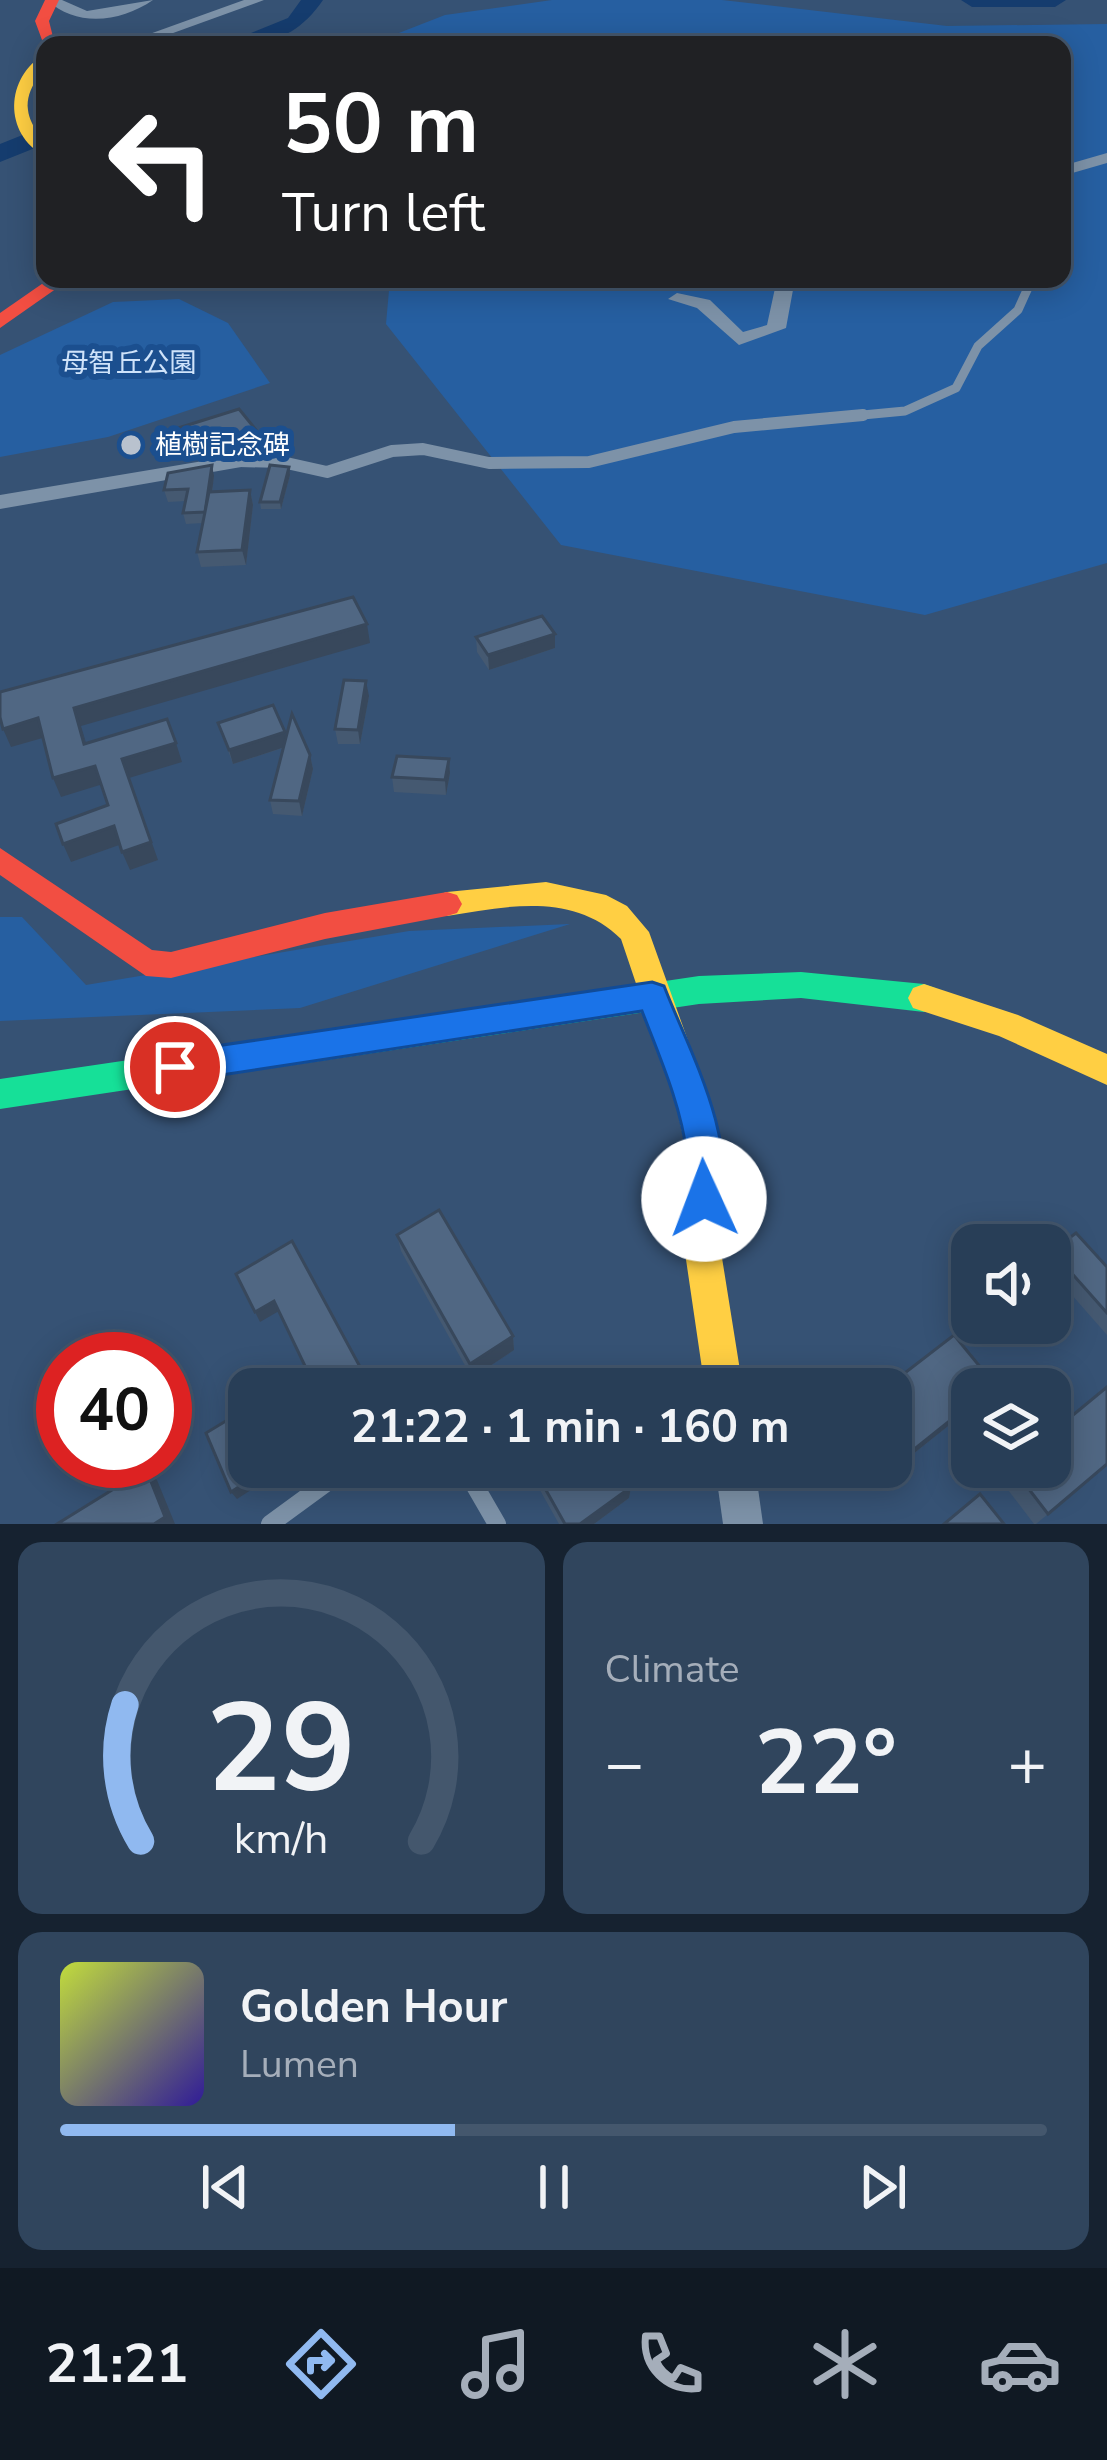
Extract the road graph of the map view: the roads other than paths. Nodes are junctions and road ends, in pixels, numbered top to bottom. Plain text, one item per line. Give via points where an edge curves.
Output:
1 (53, 0) edge
2 (146, 0) edge
3 (257, 0) edge
4 (46, 36) edge
5 (152, 36) edge
6 (36, 69) edge
7 (36, 143) edge
8 (1107, 158) edge
9 (1071, 168) edge
10 (50, 288) edge
11 (784, 288) edge
12 (1028, 288) edge
13 (677, 299) dead end
14 (0, 322) edge
15 (239, 461) joint
16 (0, 502) edge
17 (0, 860) edge
18 (652, 996) junction
19 (1107, 1070) edge
20 (0, 1094) edge
21 (721, 1368) edge
22 (319, 1488) edge
23 (476, 1488) edge
24 (738, 1488) edge
25 (269, 1524) edge
26 (497, 1524) edge
27 (743, 1524) edge

1 - 2 street via 91,16
1 - 4 street via 42,21
3 - 5 street
6 - 7 street via 16,95 16,115
8 - 9 street
10 - 14 street
11 - 13 street via 776,328 739,339 703,304
12 - 15 lane via 1018,310 978,346 956,388 905,411 734,427 589,462 489,463 423,449 327,472
15 - 16 street
17 - 18 street via 146,962 171,964 444,903 575,896 611,909 634,932
18 - 19 street via 797,986 907,993
18 - 20 street
18 - 21 street via 692,1099 705,1159 701,1239
22 - 25 lane
23 - 26 lane
24 - 27 street

